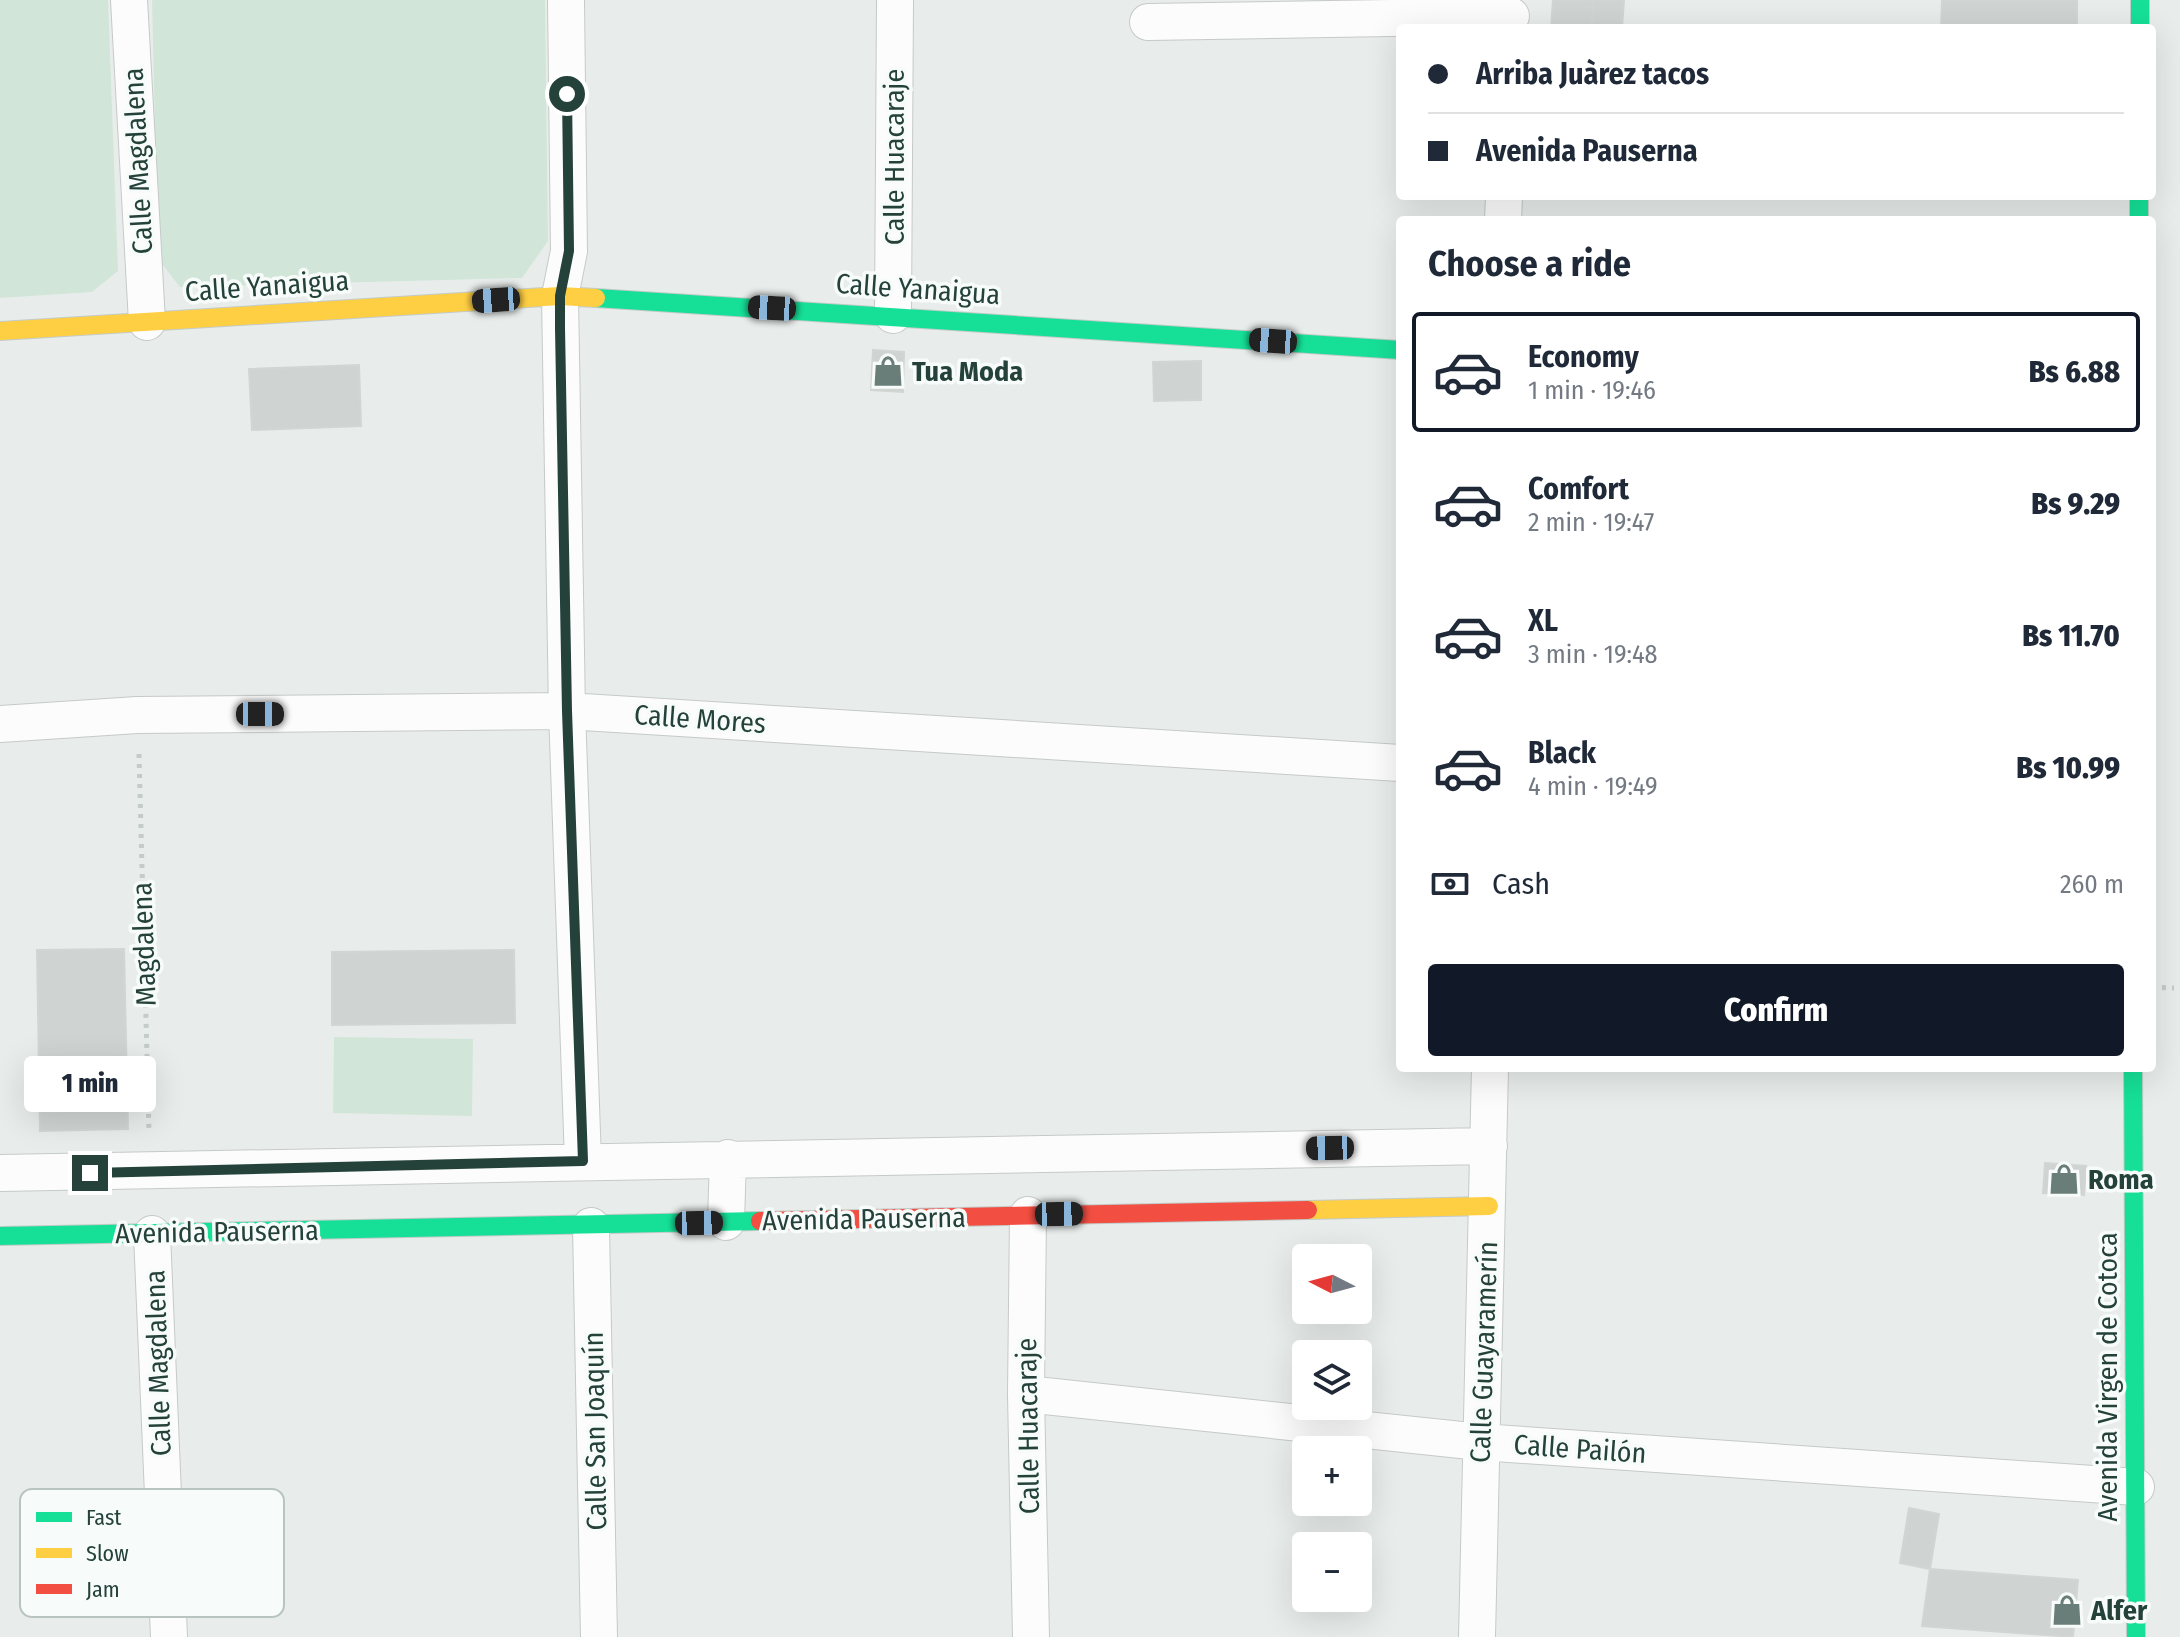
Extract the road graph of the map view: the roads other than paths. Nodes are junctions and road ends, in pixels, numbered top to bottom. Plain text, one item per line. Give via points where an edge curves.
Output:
1 (129, 0) edge
2 (566, 0) edge
3 (895, 0) edge
4 (2140, 0) edge
5 (1511, 15) edge
6 (1148, 22) dead end
7 (2140, 24) edge
8 (560, 296) junction
9 (893, 315) junction
10 (147, 322) junction
11 (0, 331) edge
12 (1396, 350) edge
13 (567, 711) junction
14 (0, 724) edge
15 (1396, 763) edge
16 (1490, 1072) edge
17 (2133, 1072) edge
18 (1489, 1146) junction
19 (728, 1158) junction
20 (583, 1161) junction
21 (0, 1173) edge
22 (1489, 1206) junction
23 (1028, 1215) junction
24 (726, 1222) junction
25 (591, 1226) junction
26 (152, 1234) junction
27 (0, 1236) edge
28 (1026, 1394) junction
29 (1480, 1442) junction
30 (2136, 1487) junction
31 (163, 1489) edge
32 (168, 1617) edge
33 (169, 1637) edge
34 (599, 1637) edge
35 (1031, 1637) edge
36 (1477, 1637) edge
37 (2136, 1637) edge

1 - 10 street, Calle Magdalena
2 - 8 street via 569,251
3 - 9 street, Calle Huacaraje
4 - 7 street
5 - 6 street
8 - 9 street, Calle Yanaigua
8 - 10 street, Calle Yanaigua
8 - 13 street
9 - 12 street, Calle Yanaigua
10 - 11 street, Calle Yanaigua
13 - 14 street, Calle Mores via 137,715
13 - 15 street, Calle Mores
13 - 20 street
16 - 18 street, Calle Guayaramerín
17 - 30 street, Avenida Virgen de Cotoca
18 - 19 street
18 - 22 street, Calle Guayaramerín
19 - 20 street
19 - 24 street
20 - 21 street
22 - 23 street, Avenida Pauserna
22 - 29 street, Calle Guayaramerín
23 - 24 street, Avenida Pauserna
23 - 28 street, Calle Huacaraje
24 - 25 street, Avenida Pauserna
25 - 26 street, Avenida Pauserna
25 - 34 street, Calle San Joaquín
26 - 27 street, Avenida Pauserna
26 - 31 street, Calle Magdalena
28 - 29 street, Calle Pailón
28 - 35 street, Calle Huacaraje
29 - 30 street, Calle Pailón
29 - 36 street, Calle Guayaramerín
30 - 37 street, Avenida Virgen de Cotoca
32 - 33 street, Calle Magdalena

